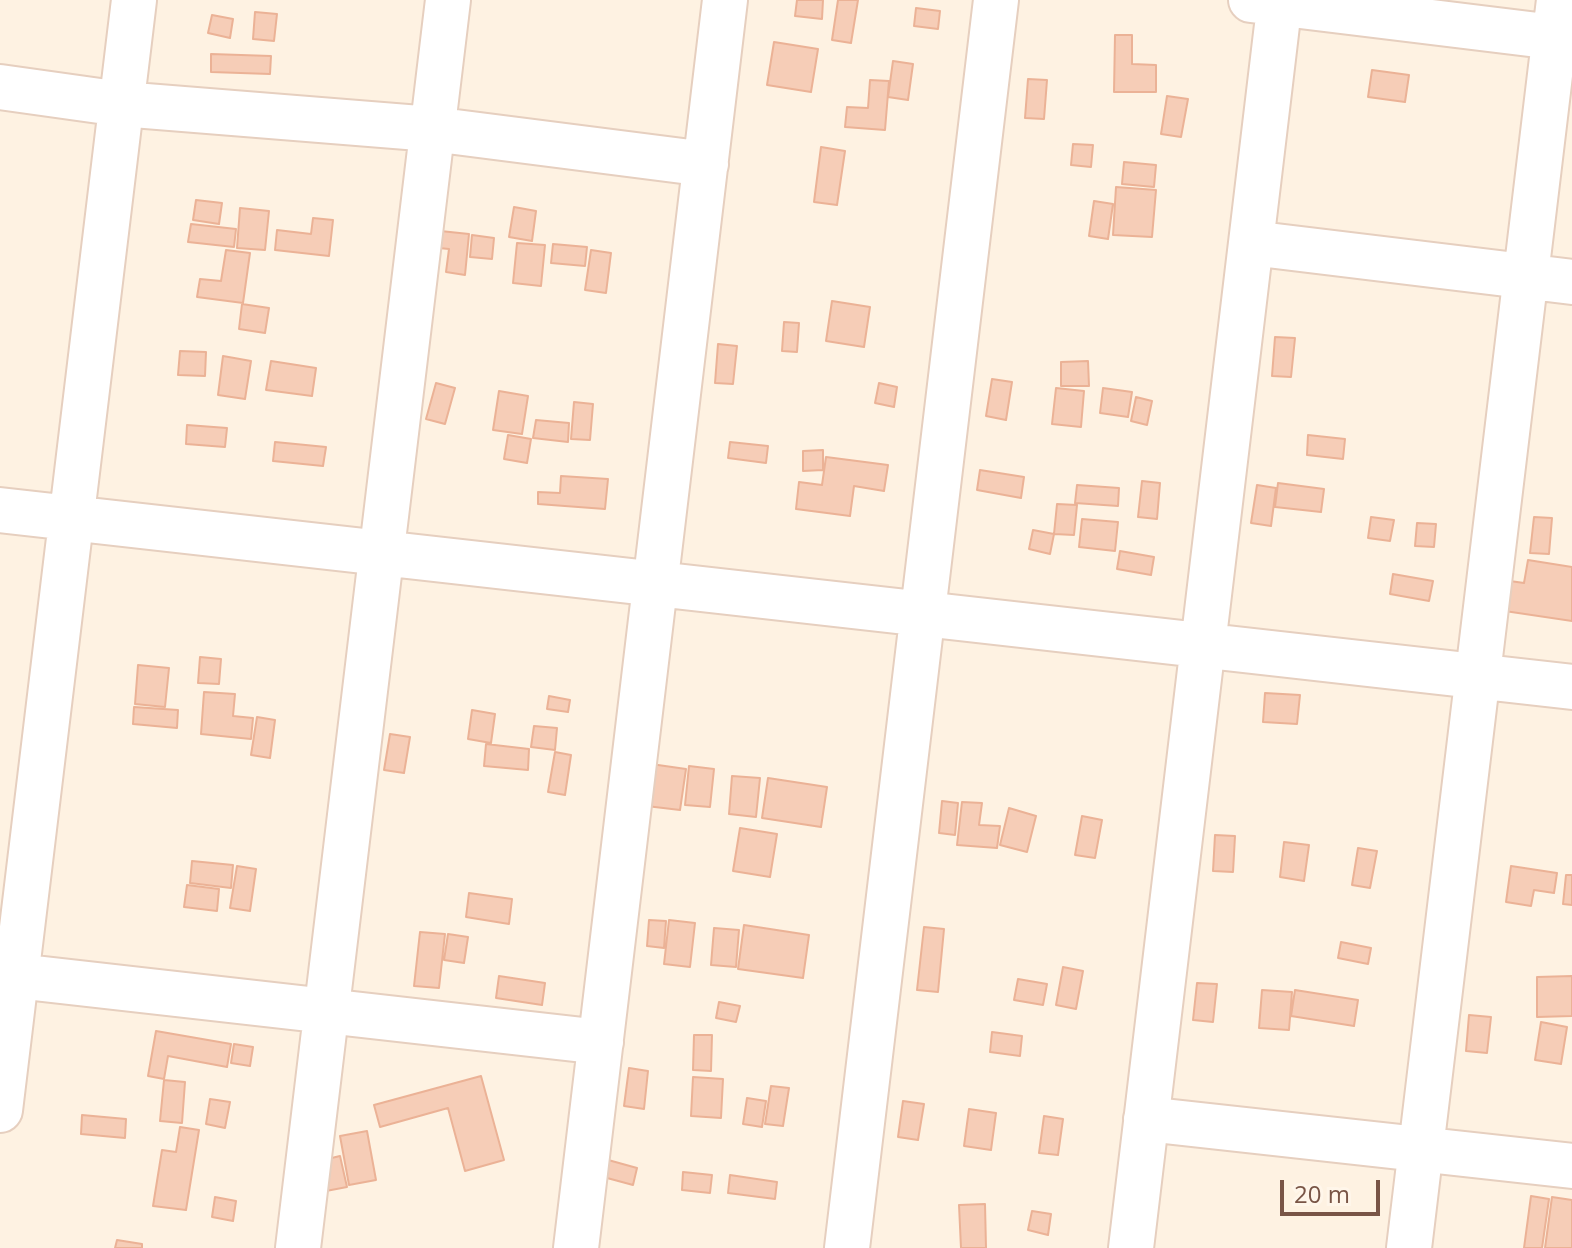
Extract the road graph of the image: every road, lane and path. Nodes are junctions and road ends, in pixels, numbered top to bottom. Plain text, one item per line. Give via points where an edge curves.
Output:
1 (134, 0) edge
2 (448, 0) edge
3 (725, 0) edge
4 (996, 0) edge
5 (1271, 1) edge
6 (1556, 19) edge
7 (0, 87) edge
8 (121, 104) junction
9 (432, 129) junction
10 (706, 164) junction
11 (1251, 243) junction
12 (1525, 276) junction
13 (1572, 282) edge
14 (0, 510) edge
15 (71, 518) junction
16 (381, 552) junction
17 (655, 584) junction
18 (923, 614) junction
19 (1203, 646) junction
20 (1477, 677) junction
21 (1572, 687) edge
22 (8, 975) edge
23 (327, 1009) junction
24 (601, 1042) junction
25 (0, 1110) edge
26 (1146, 1119) junction
27 (1420, 1149) junction
28 (1572, 1166) edge
29 (298, 1248) edge
30 (576, 1248) edge
31 (847, 1248) edge
32 (1131, 1248) edge
33 (1409, 1248) edge

1 - 8 street
2 - 9 street
3 - 10 street
4 - 18 street
5 - 6 street
5 - 11 street
6 - 12 street
7 - 8 street
8 - 9 street
8 - 15 street
9 - 10 street
9 - 16 street
10 - 17 street
11 - 12 street
11 - 19 street
12 - 13 street
12 - 20 street
14 - 15 street
15 - 16 street
15 - 22 street
16 - 17 street
16 - 23 street
17 - 18 street
17 - 24 street
18 - 19 street
18 - 31 street
19 - 20 street
19 - 26 street
20 - 21 street
20 - 27 street
22 - 23 street
22 - 25 street
23 - 24 street
23 - 29 street
24 - 30 street
26 - 27 street
26 - 32 street
27 - 28 street
27 - 33 street

